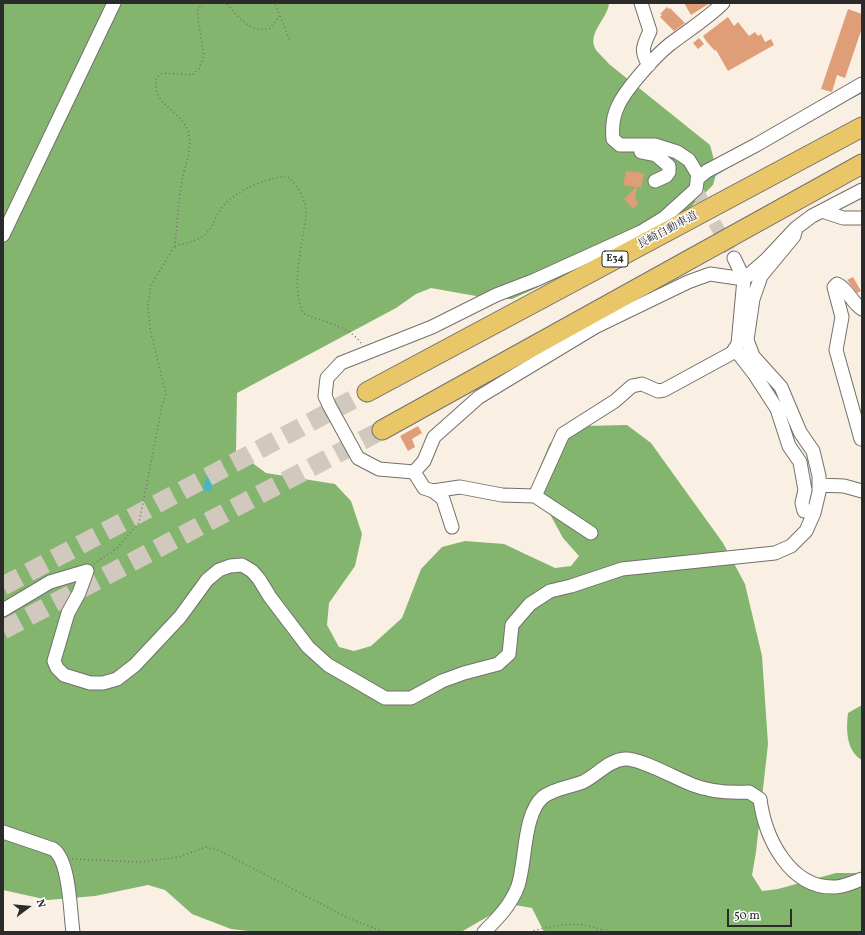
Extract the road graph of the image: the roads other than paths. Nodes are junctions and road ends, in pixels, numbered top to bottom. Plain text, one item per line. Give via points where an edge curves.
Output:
1 (114, 3) edge
2 (641, 3) edge
3 (723, 3) edge
4 (649, 65) junction
5 (862, 84) edge
6 (862, 127) edge
7 (620, 145) junction
8 (862, 164) edge
9 (697, 179) junction
10 (655, 180) dead end
11 (862, 190) edge
12 (822, 211) junction
13 (862, 218) edge
14 (796, 228) junction
15 (3, 235) edge
16 (734, 258) tunnel mouth
17 (744, 279) junction
18 (862, 309) edge
19 (734, 349) junction
20 (367, 392) tunnel mouth
21 (382, 430) tunnel mouth
22 (862, 442) edge
23 (414, 472) junction
24 (819, 485) junction
25 (433, 491) junction
26 (862, 491) edge
27 (535, 496) junction
28 (804, 511) dead end
29 (452, 527) dead end
30 (591, 533) dead end
31 (3, 610) edge
32 (3, 832) edge
33 (862, 879) edge
34 (73, 932) edge
35 (484, 932) edge

1 - 15 street
2 - 4 street via 650,31 643,45 643,55
3 - 4 street via 668,46
4 - 7 street via 617,107 612,128 613,140
5 - 9 street
6 - 20 highway, 長崎自動車道 / E34
7 - 9 street via 655,145 677,152 689,160 698,175
7 - 10 street via 625,151 656,155 665,161 669,166 669,172
8 - 21 highway
9 - 23 street via 696,188 664,218 641,232 496,295 432,327 341,363 330,374 325,396 358,458 379,469
11 - 12 street
12 - 13 street via 844,218
12 - 14 street
14 - 17 street
14 - 24 street via 794,236 760,276 753,299 747,340 753,356 781,388 800,432 813,451 820,476
16 - 17 street
17 - 19 street via 738,344
17 - 23 street via 710,274 595,327 479,397 434,437 424,461
18 - 22 street via 855,305 841,286 837,284 834,287 842,317 836,350
19 - 27 street via 732,353 664,390 658,391 642,384 632,386 615,401 563,434
19 - 28 street via 777,409 789,446 800,462 805,490 802,503
23 - 25 street via 424,488
24 - 26 street via 844,486
24 - 31 street via 814,513 806,531 791,546 774,553 622,569 550,591 530,604 512,625 509,654 498,664 442,681 412,698 385,698 328,664 308,647 270,597 260,579 242,565 219,570 207,580 180,617 135,665 117,679 103,683 90,683 64,675 54,661 68,613 87,572 50,582
25 - 27 street via 460,487 502,495
25 - 29 street via 443,499
27 - 30 street
32 - 34 street via 59,853 67,878
33 - 35 street via 837,888 814,885 803,880 790,868 771,841 762,815 760,799 749,792 731,793 694,786 645,764 626,759 609,765 583,781 554,790 543,797 533,810 515,892 509,905

